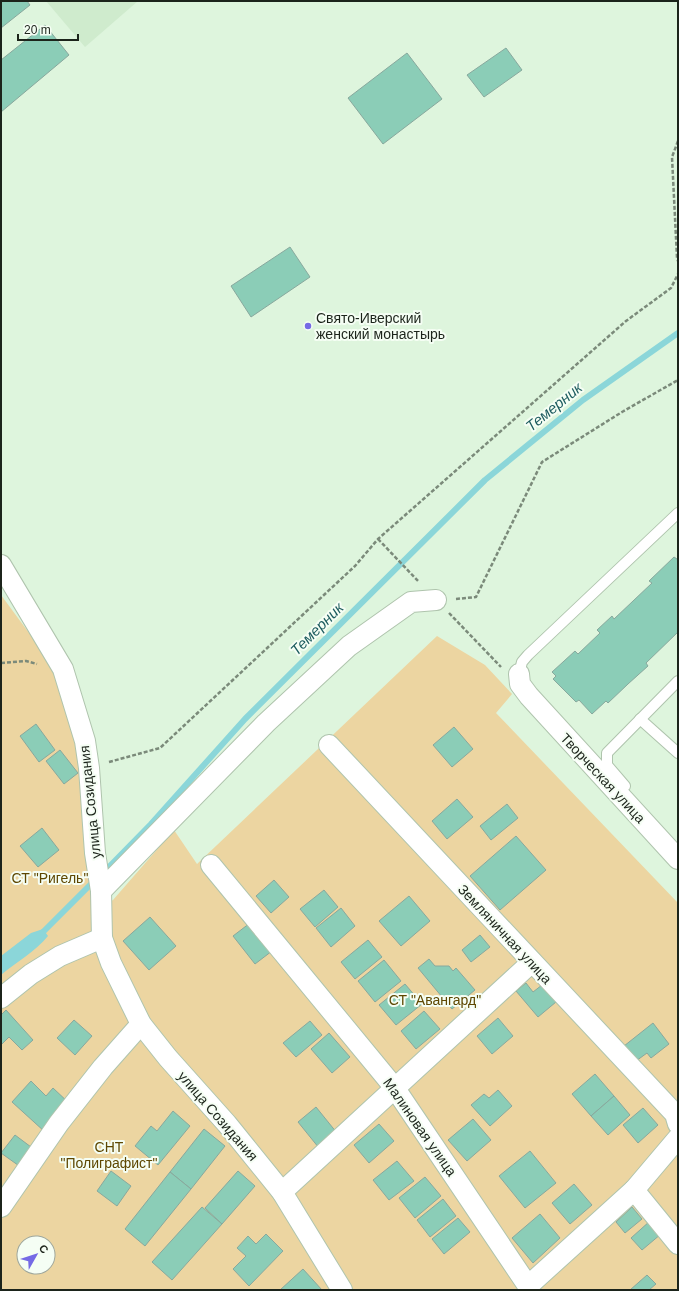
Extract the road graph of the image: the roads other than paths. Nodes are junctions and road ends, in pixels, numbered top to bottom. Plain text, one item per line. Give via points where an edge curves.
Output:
1 (678, 512) edge
2 (1, 565) edge
3 (436, 600) road end
4 (510, 671) joint
5 (678, 682) edge
6 (640, 719) junction
7 (329, 745) dead end
8 (678, 753) edge
9 (678, 846) edge
10 (678, 859) edge
11 (211, 865) dead end
12 (101, 891) junction
13 (102, 938) junction
14 (532, 962) junction
15 (1, 998) edge
16 (141, 1024) junction
17 (394, 1087) junction
18 (678, 1124) edge
19 (678, 1138) edge
20 (634, 1190) junction
21 (282, 1192) junction
22 (1, 1206) edge
23 (678, 1244) edge
24 (342, 1290) edge

1 - 4 lane
2 - 12 street, улица Созидания via 63,669 85,741 94,853
3 - 12 street via 411,602 349,646 266,723
4 - 10 street, Творческая улица via 529,696
5 - 6 lane
6 - 8 lane
6 - 9 lane via 609,750 606,757 607,765
7 - 14 street, Земляничная улица
11 - 17 street, Малиновая улица
12 - 13 street, улица Созидания
13 - 15 street via 60,956 31,974
13 - 16 street, улица Созидания via 111,963
14 - 17 street
14 - 18 street, Земляничная улица via 675,1114
16 - 21 street, улица Созидания
16 - 22 street via 59,1123
17 - 20 street, Малиновая улица via 528,1286
17 - 21 street
19 - 20 street
20 - 23 street
21 - 24 street, улица Созидания

